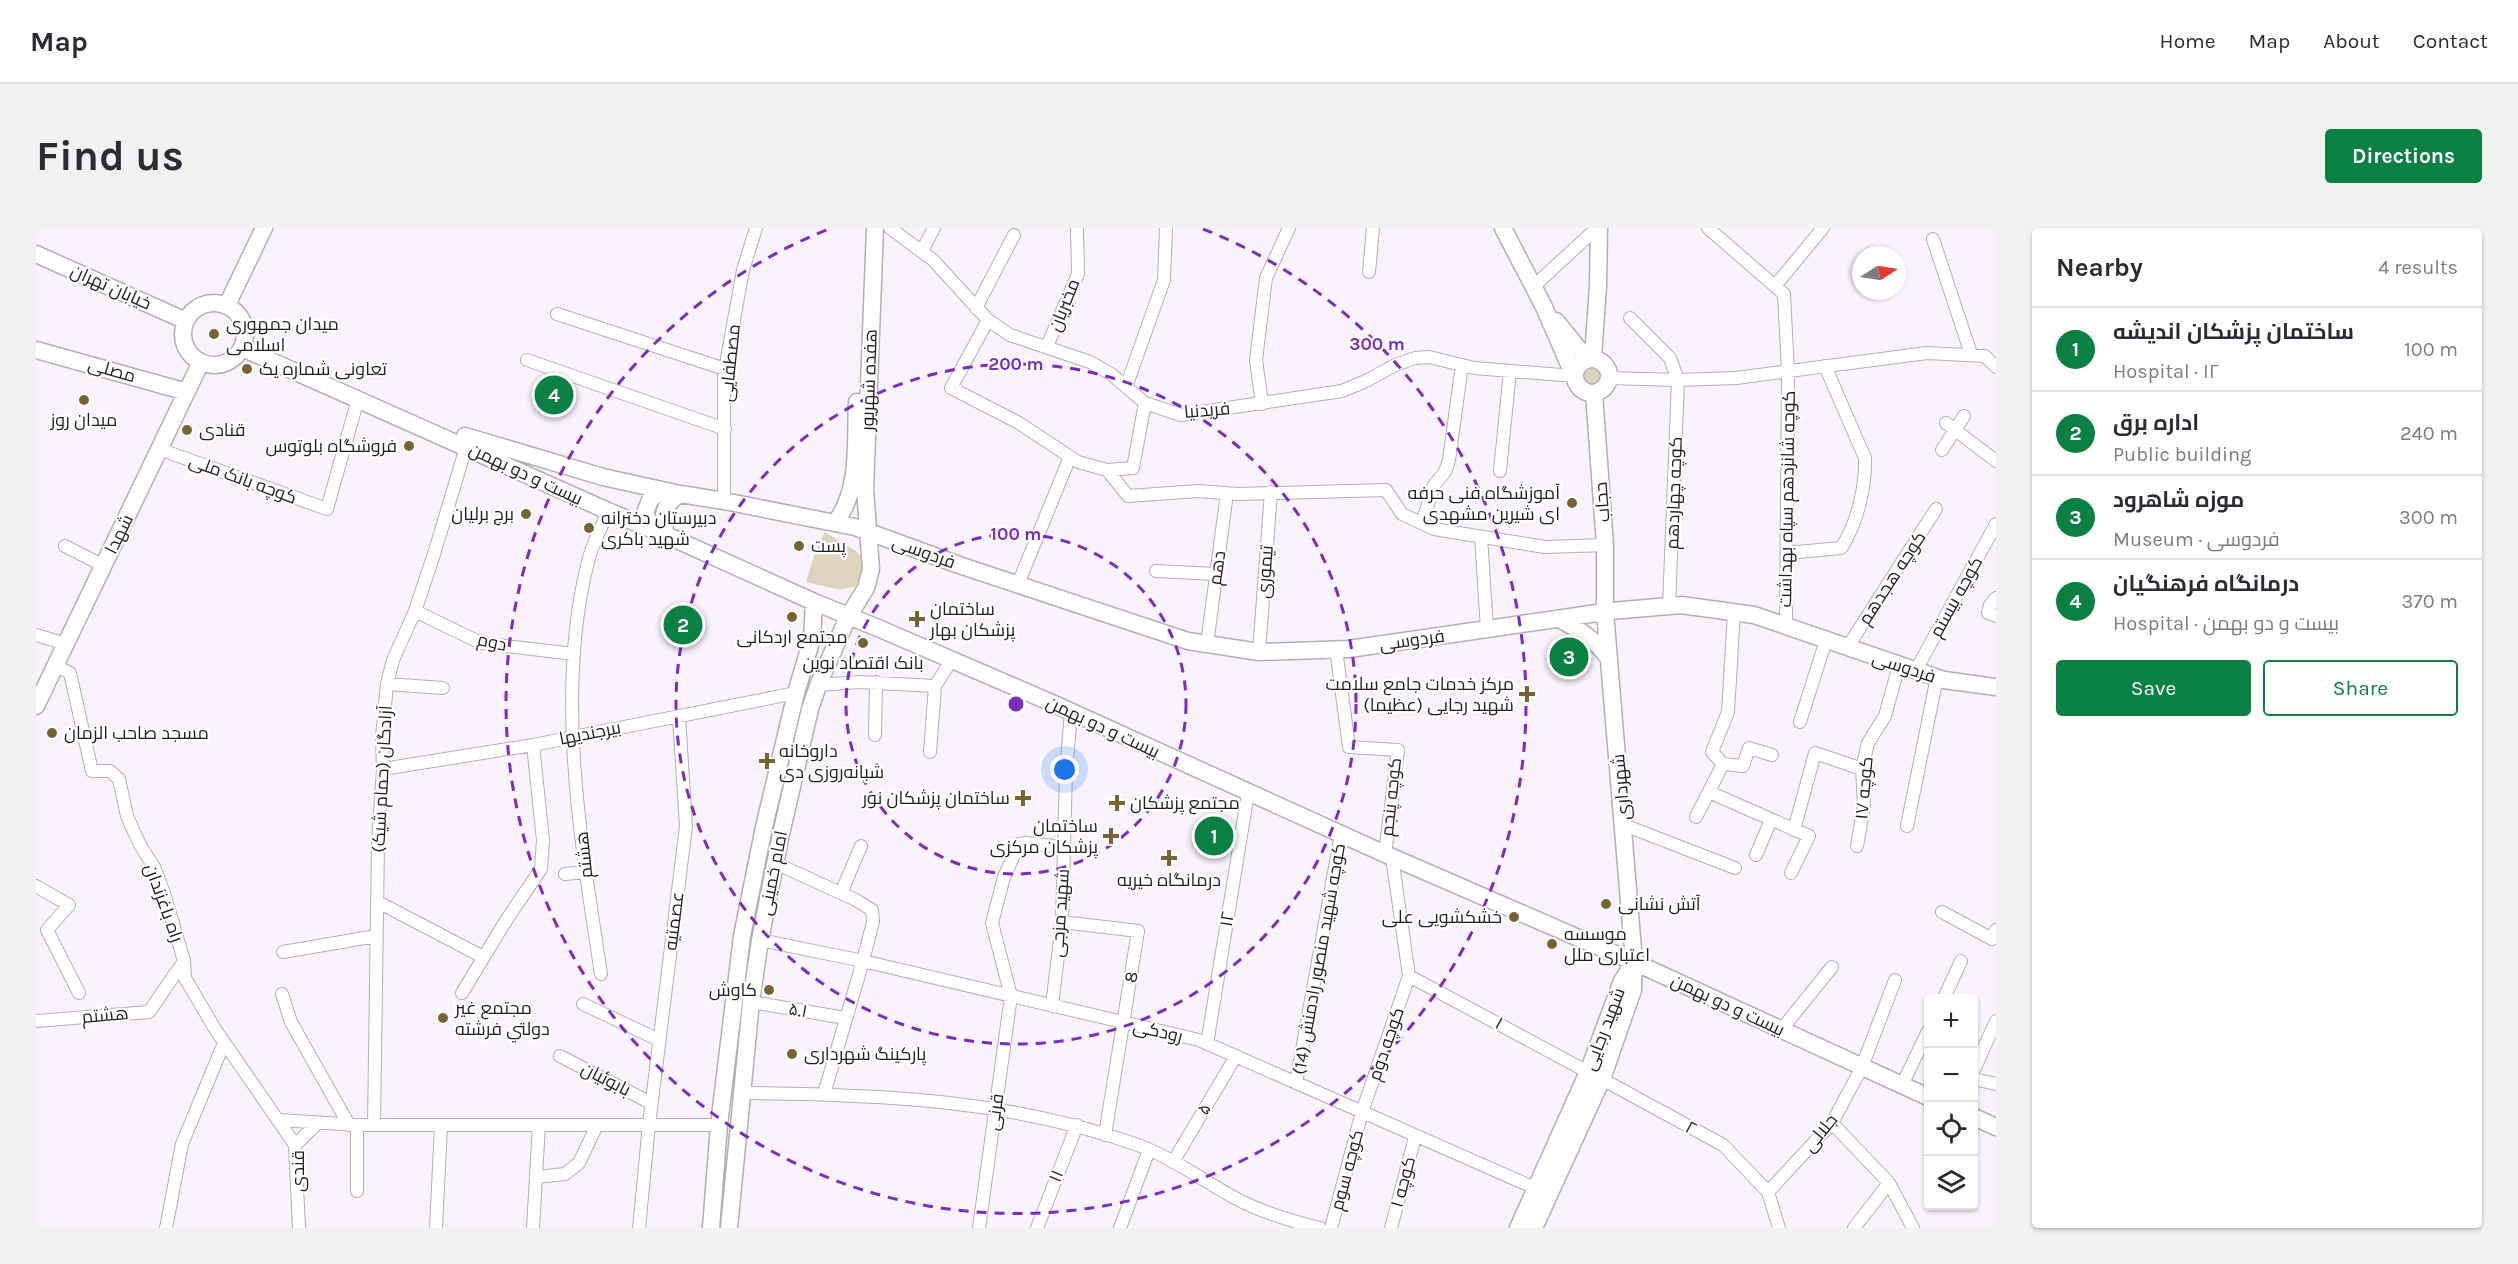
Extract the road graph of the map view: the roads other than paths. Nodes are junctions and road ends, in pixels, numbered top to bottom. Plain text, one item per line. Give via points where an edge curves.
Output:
1 (264, 228) edge
2 (866, 228) edge
3 (875, 228) edge
4 (890, 228) edge
5 (934, 228) edge
6 (1077, 228) edge
7 (1166, 228) edge
8 (1289, 228) edge
9 (1372, 228) edge
10 (1503, 228) edge
11 (1598, 228) edge
12 (1708, 228) edge
13 (1823, 228) edge
14 (753, 229) edge
15 (1014, 235) dead end
16 (1933, 239) dead end
17 (921, 251) junction
18 (36, 254) edge
19 (1369, 272) dead end
20 (1534, 286) junction
21 (1775, 286) junction
22 (227, 305) junction
23 (1544, 307) junction
24 (976, 308) junction
25 (557, 314) dead end
26 (1630, 318) dead end
27 (988, 320) junction
28 (186, 321) junction
29 (244, 343) junction
30 (1047, 346) junction
31 (36, 350) edge
32 (1991, 353) edge
33 (1971, 354) junction
34 (527, 360) dead end
35 (201, 362) junction
36 (1598, 364) junction
37 (1462, 365) junction
38 (1825, 366) junction
39 (1996, 367) edge
40 (725, 369) junction
41 (1510, 372) junction
42 (1788, 373) junction
43 (1575, 376) junction
44 (1678, 380) junction
45 (1126, 387) junction
46 (187, 392) junction
47 (1594, 393) junction
48 (358, 399) junction
49 (1145, 403) junction
50 (1262, 404) junction
51 (1964, 416) dead end
52 (1951, 427) junction
53 (725, 429) junction
54 (466, 447) junction
55 (159, 449) junction
56 (1942, 450) dead end
57 (1070, 457) junction
58 (1996, 461) edge
59 (1107, 470) junction
60 (1500, 471) dead end
61 (661, 490) junction
62 (1271, 492) junction
63 (1227, 493) junction
64 (680, 494) junction
65 (724, 501) junction
66 (1936, 509) dead end
67 (608, 512) junction
68 (835, 523) junction
69 (1422, 523) junction
70 (1996, 524) edge
71 (870, 531) junction
72 (659, 532) junction
73 (1480, 537) junction
74 (1605, 545) junction
75 (65, 546) dead end
76 (1786, 553) junction
77 (104, 566) junction
78 (1156, 570) dead end
79 (1216, 574) junction
80 (1018, 584) junction
81 (1996, 598) edge
82 (814, 602) junction
83 (1669, 606) junction
84 (415, 611) junction
85 (1605, 612) junction
86 (1734, 612) junction
87 (1996, 616) edge
88 (848, 617) junction
89 (1559, 619) junction
90 (1786, 626) junction
91 (1487, 629) junction
92 (36, 635) edge
93 (1826, 640) junction
94 (66, 644) junction
95 (1207, 644) junction
96 (1847, 648) junction
97 (1336, 649) junction
98 (1259, 652) junction
99 (574, 654) junction
100 (1609, 659) junction
101 (951, 661) junction
102 (1899, 665) junction
103 (56, 666) junction
104 (1916, 670) junction
105 (1937, 677) junction
106 (876, 682) junction
107 (387, 684) junction
108 (818, 685) junction
109 (935, 686) junction
110 (1996, 687) edge
111 (444, 688) dead end
112 (796, 693) junction
113 (36, 706) edge
114 (1071, 712) junction
115 (679, 717) junction
116 (1800, 722) dead end
117 (573, 735) junction
118 (875, 735) dead end
119 (533, 745) junction
120 (930, 752) dead end
121 (1772, 755) dead end
122 (1723, 764) junction
123 (383, 769) junction
124 (1862, 770) junction
125 (1709, 792) junction
126 (1248, 793) junction
127 (1696, 817) dead end
128 (1772, 820) junction
129 (1624, 825) junction
130 (1907, 826) dead end
131 (1794, 830) junction
132 (1341, 834) junction
133 (861, 846) dead end
134 (1857, 846) dead end
135 (1064, 847) junction
136 (1756, 855) dead end
137 (1388, 856) junction
138 (775, 864) junction
139 (1735, 868) dead end
140 (585, 872) junction
141 (1791, 873) dead end
142 (565, 874) dead end
143 (36, 886) edge
144 (841, 893) junction
145 (378, 902) junction
146 (1942, 912) dead end
147 (1062, 922) junction
148 (1996, 930) edge
149 (376, 936) junction
150 (760, 939) junction
151 (283, 951) dead end
152 (483, 957) junction
153 (184, 961) junction
154 (863, 961) junction
155 (1961, 961) dead end
156 (1634, 962) junction
157 (1832, 967) dead end
158 (601, 974) dead end
159 (1409, 976) junction
160 (1895, 980) dead end
161 (79, 993) dead end
162 (462, 993) dead end
163 (282, 994) dead end
164 (1946, 994) edge
165 (1011, 996) junction
166 (751, 1002) junction
167 (583, 1004) dead end
168 (1052, 1006) junction
169 (844, 1018) junction
170 (36, 1021) edge
171 (1996, 1021) edge
172 (1123, 1023) junction
173 (1781, 1030) junction
174 (659, 1040) junction
175 (1924, 1042) edge
176 (224, 1043) junction
177 (1207, 1044) junction
178 (560, 1056) dead end
179 (1236, 1056) junction
180 (1978, 1061) edge
181 (1862, 1066) junction
182 (1595, 1075) junction
183 (1978, 1080) edge
184 (1296, 1083) junction
185 (1902, 1084) junction
186 (1996, 1084) edge
187 (741, 1093) junction
188 (824, 1094) junction
189 (1924, 1095) edge
190 (651, 1103) junction
191 (995, 1110) junction
192 (1362, 1112) junction
193 (1978, 1119) edge
194 (280, 1120) junction
195 (318, 1123) junction
196 (1832, 1123) junction
197 (353, 1125) junction
198 (374, 1125) junction
199 (539, 1125) junction
200 (597, 1125) junction
201 (649, 1125) junction
202 (719, 1125) junction
203 (1077, 1125) junction
204 (441, 1126) junction
205 (1996, 1127) edge
206 (1105, 1135) junction
207 (1415, 1137) junction
208 (296, 1145) junction
209 (1149, 1150) junction
210 (1173, 1162) junction
211 (536, 1177) junction
212 (1889, 1183) junction
213 (1535, 1188) junction
214 (357, 1191) dead end
215 (1768, 1192) junction
216 (1283, 1224) edge
217 (166, 1228) edge
218 (299, 1228) edge
219 (436, 1228) edge
220 (533, 1228) edge
221 (639, 1228) edge
222 (711, 1228) edge
223 (729, 1228) edge
224 (979, 1228) edge
225 (1037, 1228) edge
226 (1120, 1228) edge
227 (1320, 1228) edge
228 (1331, 1228) edge
229 (1391, 1228) edge
230 (1518, 1228) edge
231 (1534, 1228) edge
232 (1779, 1228) edge
233 (1854, 1228) edge
234 (1913, 1228) edge

1 - 22 main road
2 - 68 main road, هفده شهریور via 853,484
3 - 71 main road, هفده شهریور via 865,489
4 - 17 street, فریدنیا
5 - 17 street
6 - 30 street, مخبریان via 1078,274
7 - 45 street via 1164,280
8 - 50 street via 1266,279 1256,360
9 - 19 street
10 - 20 main road
11 - 20 street
11 - 36 main road
12 - 21 street
13 - 21 street
14 - 40 street, مصطفایی
15 - 24 street
16 - 33 street
17 - 24 street, فریدنیا
18 - 28 main road, خیابان تهران
20 - 23 main road
21 - 42 street, کوچه شانزدهم سپاه بهداشت via 1784,294
22 - 28 main road via 208,303 191,312
22 - 29 main road via 241,319
23 - 36 main road
23 - 43 main road
24 - 27 street, فریدنیا
25 - 40 street
26 - 44 street via 1670,358
27 - 30 street, فریدنیا via 1010,335
27 - 57 street via 951,388 1019,423
28 - 35 main road via 183,340 192,357
29 - 35 main road via 229,362
29 - 48 main road, بیست و دو بهمن
29 - 61 main road, بیست و دو بهمن via 430,424 489,445
30 - 45 street, فریدنیا via 1090,362
31 - 46 main road, مصلی
32 - 33 street
32 - 39 street
33 - 38 street via 1928,353
34 - 53 street
35 - 46 main road, شهدا
36 - 43 main road via 1578,366
36 - 44 street
36 - 47 main road via 1604,388
37 - 41 street, فریدنیا
37 - 50 street, فریدنیا via 1429,357 1415,358 1342,391
37 - 69 street via 1449,460 1434,485
38 - 42 street
38 - 76 street via 1865,458 1866,474 1848,538 1841,548
40 - 53 street, مصطفایی
41 - 43 street, فریدنیا
41 - 60 street
42 - 44 street
42 - 76 street, کوچه شانزدهم سپاه بهداشت
43 - 47 main road via 1583,390
44 - 83 street, کوچه چهاردهم
45 - 49 street, فریدنیا
46 - 55 main road, شهدا
47 - 74 main road, حجاب
48 - 54 main road, بیست و دو بهمن
48 - 55 street, کوچه بانک ملی via 327,509
49 - 50 street, فریدنیا via 1181,415
49 - 59 street via 1133,468
51 - 52 street
52 - 56 street
52 - 58 street
53 - 65 street, مصطفایی
54 - 67 main road, بیست و دو بهمن
54 - 84 street, آزادگان (حمام شیک)
55 - 77 main road, شهدا
57 - 59 street
57 - 80 street
59 - 63 street via 1128,496
61 - 64 main road, بیست و دو بهمن
61 - 72 main road via 650,500 645,513
62 - 63 street
62 - 69 street via 1386,490 1402,514
62 - 98 street, تیموری
63 - 79 street, دهم
64 - 65 main road, بیست و دو بهمن
64 - 72 main road via 663,511
65 - 68 main road, بیست و دو بهمن
66 - 96 street, کوچه هجدهم
67 - 72 main road, بیست و دو بهمن
67 - 99 street, هشتم via 590,555 578,610
68 - 71 main road, فردوسی
69 - 73 street via 1434,529
70 - 104 street, کوچه بیستم
71 - 80 main road, فردوسی
71 - 88 main road, امام خمینی via 871,569 866,588
72 - 82 main road, بیست و دو بهمن
73 - 74 street via 1545,547
73 - 91 street
74 - 85 main road, حجاب
75 - 77 street
76 - 90 street, کوچه شانزدهم سپاه بهداشت
77 - 94 main road, شهدا
78 - 79 street
79 - 95 street, دهم
80 - 95 main road, فردوسی
81 - 87 street via 1988,613
82 - 88 main road, بیست و دو بهمن
82 - 112 main road, امام خمینی via 812,639
83 - 85 main road, فردوسی
83 - 86 main road, فردوسی
84 - 99 street, دوم via 481,643
84 - 107 street, آزادگان (حمام شیک)
85 - 89 main road, فردوسی
85 - 100 main road, شهرداری
86 - 90 main road, فردوسی
86 - 122 street via 1728,712 1712,752
88 - 101 main road, بیست و دو بهمن
88 - 108 main road, امام خمینی
89 - 91 main road, فردوسی
89 - 100 main road via 1588,634
90 - 93 main road, فردوسی
91 - 97 main road, فردوسی
92 - 94 street
93 - 96 main road, فردوسی
93 - 116 street
94 - 103 main road, شهدا
95 - 98 main road, فردوسی
96 - 102 main road, فردوسی
97 - 98 main road, فردوسی
97 - 137 street, کوچه پنجم via 1349,747 1398,750
99 - 117 street, هشتم
100 - 129 main road, شهرداری
101 - 109 street
101 - 114 main road, بیست و دو بهمن
102 - 104 main road, فردوسی
102 - 124 street, ۱۷ کوچه via 1885,716 1868,743
103 - 113 main road, شهدا
103 - 153 street, راه باغزندان via 70,672 92,771 110,771 119,779 127,816 154,867
104 - 105 main road, فردوسی
105 - 110 main road, فردوسی
105 - 130 street
106 - 108 street
106 - 109 street
106 - 118 street
107 - 111 street
107 - 123 street, آزادگان (حمام شیک)
108 - 138 main road, امام خمینی
109 - 120 street
112 - 115 street, بیرجندیها
112 - 202 main road, امام خمینی via 742,936
114 - 126 main road, بیست و دو بهمن
114 - 135 street, شهید مزجی
115 - 117 street, بیرجندیها
115 - 174 street, عصمتیه via 686,826
117 - 119 street, بیرجندیها
117 - 140 street, هشتم
119 - 123 street, بیرجندیها
119 - 152 street via 543,840 541,869
121 - 122 street via 1749,748 1743,766
122 - 125 street
123 - 145 street, آزادگان (حمام شیک)
124 - 131 street via 1815,753
124 - 134 street, ۱۷ کوچه via 1864,805
125 - 127 street
125 - 128 street
126 - 132 main road, بیست و دو بهمن
126 - 177 street, ۱۲
128 - 131 street
128 - 136 street
129 - 139 street
129 - 156 main road, شهرداری
131 - 141 street via 1809,836
132 - 137 main road, بیست و دو بهمن
132 - 184 street, کوچه شهید منصور رادمنش (14)
133 - 144 street
135 - 147 street, شهید مزجی
135 - 165 street via 1019,844 1004,877 992,923
137 - 156 main road, بیست و دو بهمن
137 - 159 street
138 - 144 street
138 - 150 main road, امام خمینی
140 - 142 street
140 - 158 street, هشتم
143 - 161 street via 69,905 47,930
144 - 154 street via 872,910 873,922
145 - 149 street, آزادگان (حمام شیک)
145 - 152 street
146 - 148 street via 1992,939
147 - 168 street, شهید مزجی
147 - 172 street, 8 via 1138,931
149 - 151 street
149 - 198 street, آزادگان (حمام شیک)
150 - 154 street, رودکی
150 - 166 main road, امام خمینی
152 - 162 street
153 - 170 street, هشتم via 149,1012
153 - 176 street, راه باغزندان via 185,978
154 - 165 street, رودکی
154 - 169 street
155 - 164 street
156 - 173 main road, بیست و دو بهمن
156 - 182 main road, شهید رجایی via 1622,981
157 - 173 street
159 - 182 street, ۱
159 - 192 street, کوچه دوم
160 - 181 street, جلالی
163 - 197 street via 291,1022
165 - 168 street, رودکی
165 - 191 street, قرنی
166 - 169 street, ۵.۱
166 - 187 main road, امام خمینی
167 - 174 street
168 - 172 street, رودکی
169 - 188 street
171 - 180 street
172 - 177 street, رودکی
172 - 206 street, 8
173 - 181 main road, بیست و دو بهمن
174 - 190 street, عصمتیه
175 - 185 street
176 - 194 street, راه باغزندان
176 - 217 street via 182,1144
177 - 179 street, رودکی
178 - 190 street, بابوئیان
179 - 184 street, رودکی
179 - 210 street, ۵
181 - 185 main road, بیست و دو بهمن
181 - 196 street, جلالی
182 - 213 main road, شهید رجایی
182 - 215 street, ۲ via 1723,1145
182 - 231 main road, شهید رجایی
183 - 186 street
184 - 192 street, رودکی
185 - 189 main road, بیست و دو بهمن
187 - 188 street
187 - 223 main road, امام خمینی
188 - 191 street via 907,1098
190 - 201 street, عصمتیه
191 - 203 street
191 - 224 street, قرنی
192 - 207 street, رودکی
192 - 228 street, کوچه سوم
193 - 205 main road
194 - 195 street
194 - 208 street, راه باغزندان
195 - 197 street
195 - 208 street, قندی
196 - 212 street
196 - 215 street, جلالی
197 - 198 street
197 - 214 street
198 - 204 street
199 - 200 street
199 - 204 street
199 - 211 street
200 - 201 street
200 - 211 street via 579,1163 565,1174
201 - 202 street
201 - 221 street, عصمتیه
202 - 222 main road, امام خمینی
203 - 206 street
203 - 225 street, ۱۱
204 - 219 street
206 - 209 street
207 - 213 street, رودکی
207 - 229 street, ۱ کوچه
208 - 218 street, قندی
209 - 210 street
209 - 226 street
210 - 216 street
211 - 220 street
212 - 233 street
212 - 234 street
213 - 230 main road, شهید رجایی
215 - 232 street
216 - 227 street

